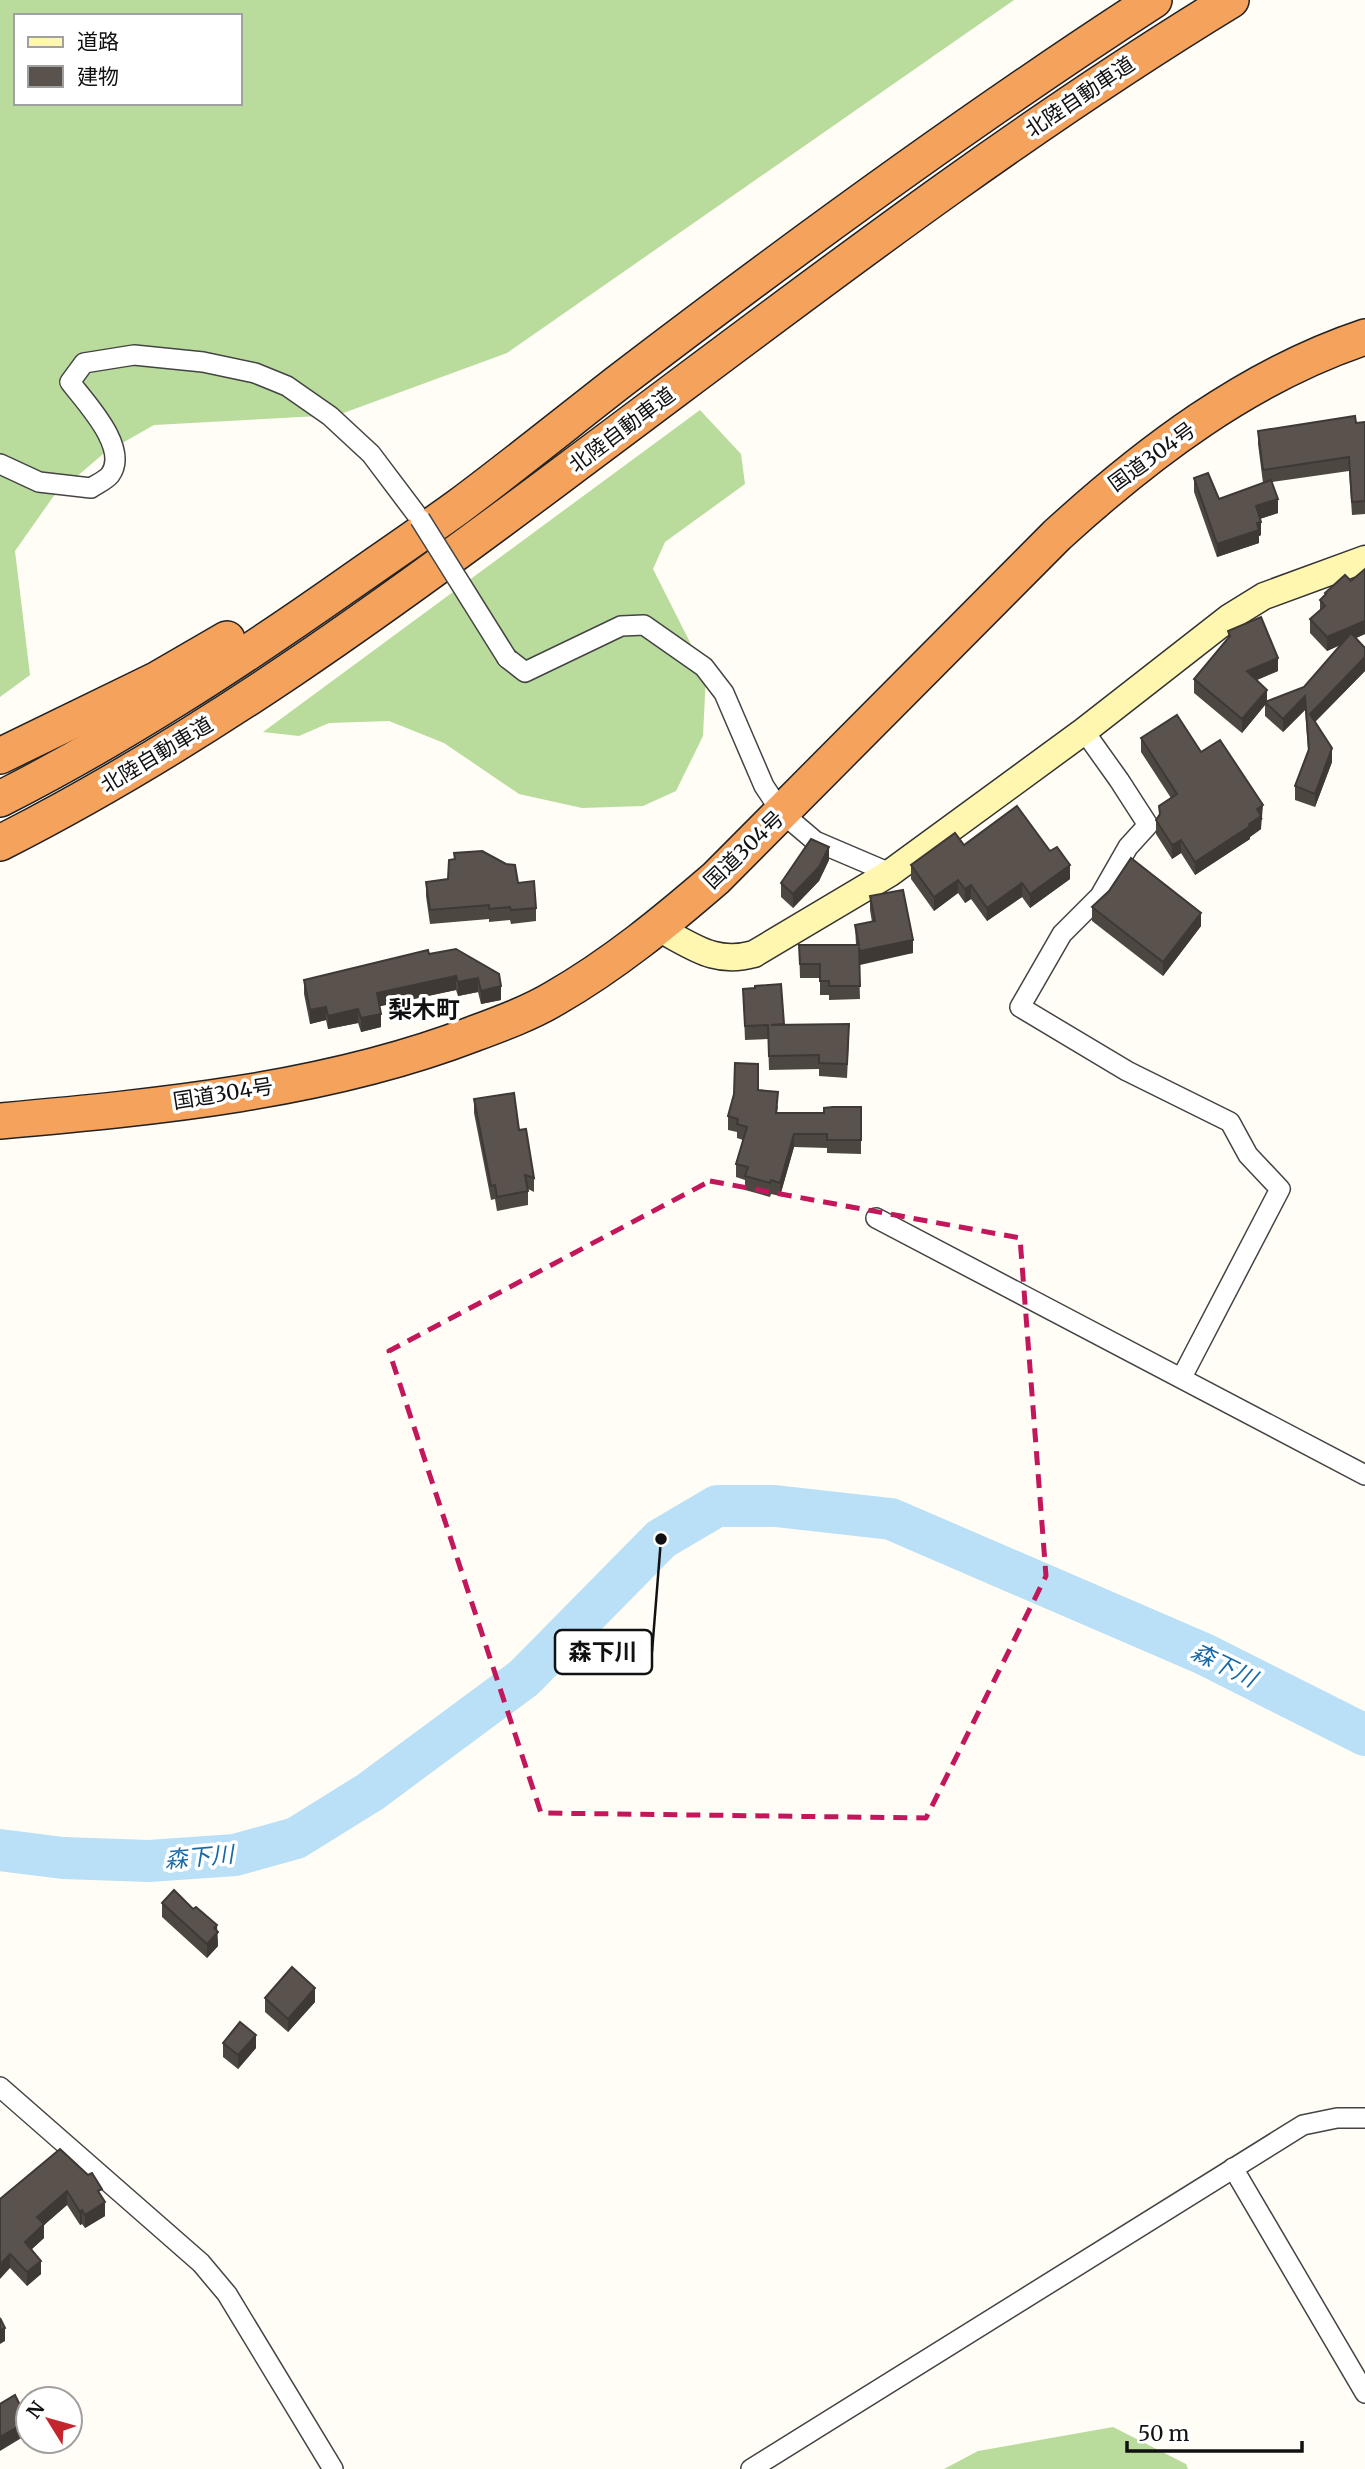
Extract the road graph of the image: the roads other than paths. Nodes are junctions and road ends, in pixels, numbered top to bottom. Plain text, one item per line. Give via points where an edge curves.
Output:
1 (1154, 0) edge
2 (1231, 0) edge
3 (1365, 337) edge
4 (622, 380) junction
5 (0, 464) edge
6 (1365, 559) edge
7 (1084, 731) junction
8 (0, 756) edge
9 (0, 799) edge
10 (782, 813) junction
11 (0, 843) edge
12 (890, 873) junction
13 (658, 928) junction
14 (0, 1121) edge
15 (876, 1218) dead end
16 (1182, 1377) junction
17 (1365, 1475) edge
18 (0, 2087) edge
19 (1365, 2118) edge
20 (1233, 2168) junction
21 (1365, 2393) edge
22 (333, 2469) edge
23 (751, 2469) edge

1 - 4 highway, 北陸自動車道 via 927,153
2 - 11 highway, 北陸自動車道 via 1064,107 952,186 303,663 165,751
3 - 10 highway, 国道304号 via 1245,392 1112,485
4 - 8 highway via 348,569 158,679
4 - 9 highway, 北陸自動車道 via 457,508 280,632 164,706
5 - 10 street, bridge via 39,482 91,488 110,475 114,448 108,433 70,382 84,363 134,355 203,362 255,373 287,386 330,416 371,454 420,519 507,658 525,672 621,626 644,625 704,667 724,693 764,786
6 - 7 street via 1264,596 1230,617
7 - 12 street
7 - 16 street via 1148,825 1128,847 1100,895 1062,934 1020,1007 1127,1071 1230,1122 1248,1155 1280,1189
10 - 12 street via 816,841
10 - 13 highway, 国道304号
12 - 13 street via 754,954 736,959 714,957
13 - 14 highway, 国道304号 via 553,999 426,1053 338,1075 202,1099
15 - 16 street
16 - 17 street
18 - 22 street via 201,2263 227,2294
19 - 20 street via 1303,2125
20 - 21 street
20 - 23 street

